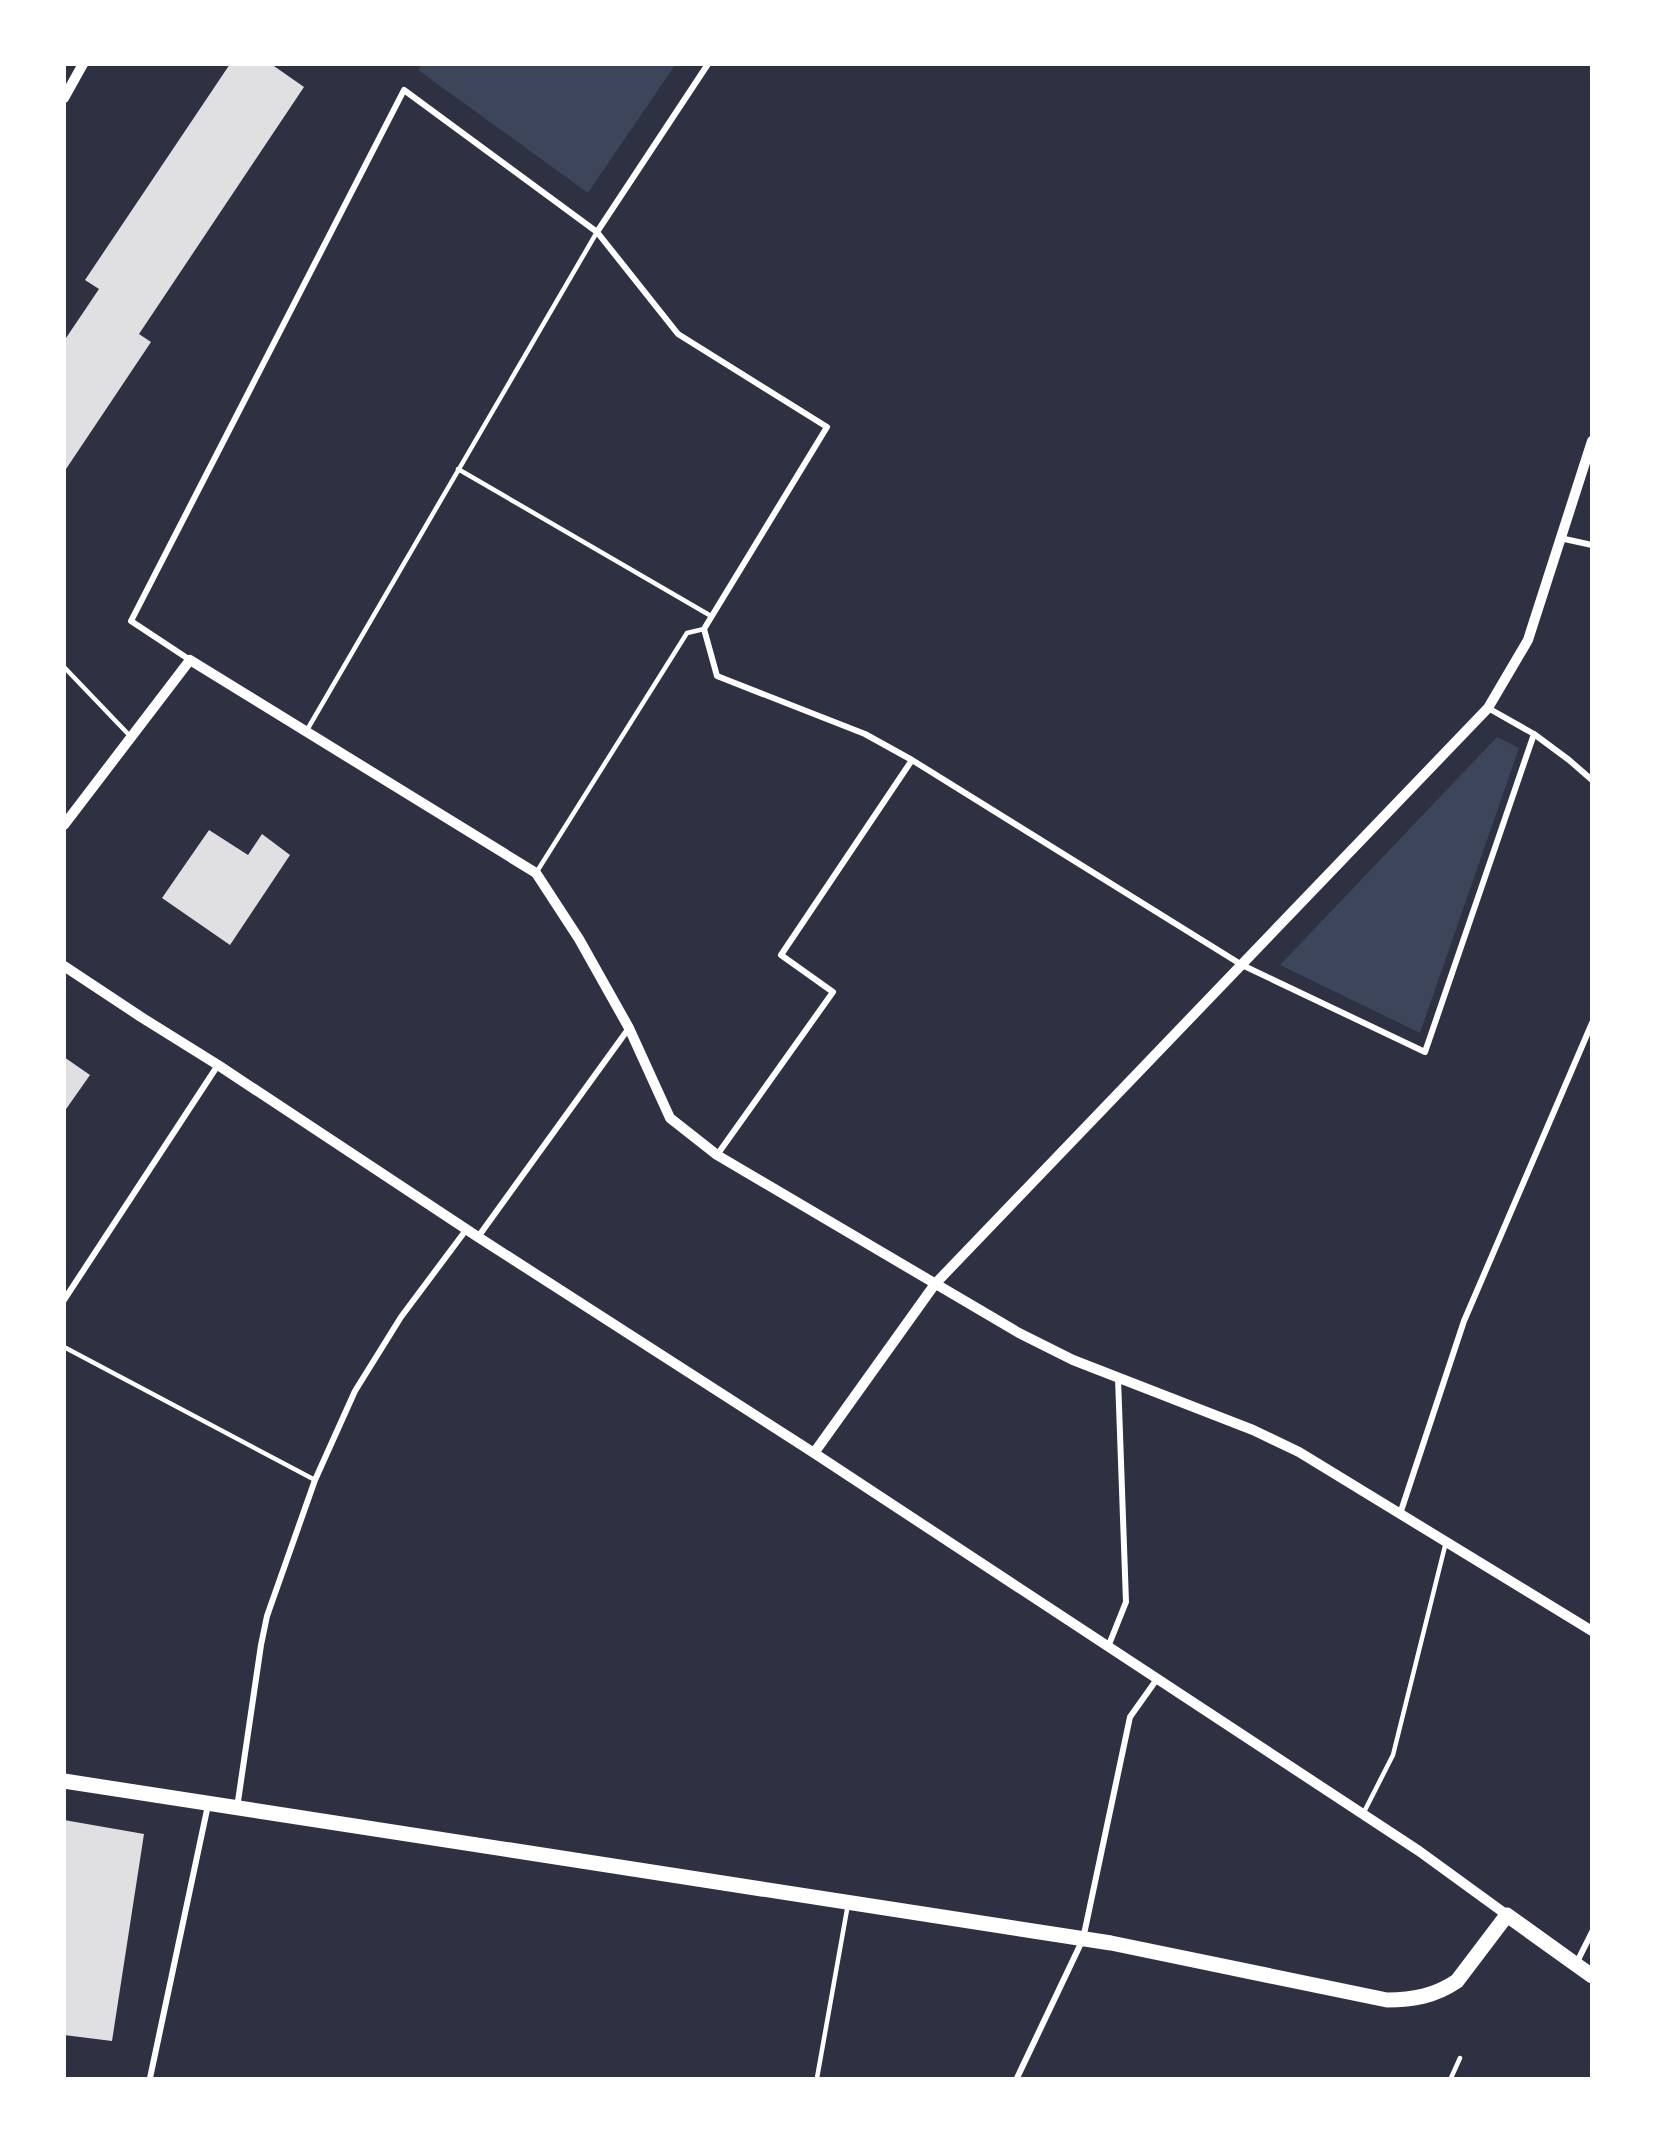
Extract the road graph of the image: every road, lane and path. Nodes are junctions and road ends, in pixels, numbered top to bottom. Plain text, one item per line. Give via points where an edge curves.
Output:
1 (82, 64) edge
2 (708, 64) edge
3 (64, 98) edge
4 (597, 232) junction
5 (1592, 441) edge
6 (458, 469) junction
7 (1559, 538) junction
8 (1592, 545) edge
9 (711, 616) junction
10 (704, 629) junction
11 (190, 660) junction
12 (64, 668) edge
13 (1488, 708) junction
14 (307, 731) junction
15 (1534, 734) junction
16 (131, 738) junction
17 (912, 760) junction
18 (1592, 780) edge
19 (64, 825) edge
20 (536, 873) junction
21 (1242, 965) junction
22 (64, 966) edge
23 (1592, 1023) edge
24 (629, 1028) junction
25 (218, 1065) junction
26 (717, 1155) junction
27 (466, 1230) junction
28 (478, 1237) junction
29 (935, 1284) junction
30 (64, 1300) edge
31 (64, 1347) edge
32 (1118, 1378) junction
33 (814, 1453) junction
34 (315, 1480) junction
35 (1400, 1514) junction
36 (1446, 1542) junction
37 (1592, 1631) edge
38 (1108, 1647) junction
39 (1157, 1679) junction
40 (64, 1781) edge
41 (208, 1804) junction
42 (237, 1808) junction
43 (1363, 1814) junction
44 (848, 1903) junction
45 (1507, 1915) junction
46 (1592, 1932) edge
47 (1083, 1939) junction
48 (1576, 1964) junction
49 (1592, 1976) edge
50 (1460, 2058) dead end
51 (150, 2079) edge
52 (817, 2079) edge
53 (1017, 2079) edge
54 (1451, 2079) edge

1 - 3 street
2 - 4 street
4 - 6 lane
4 - 9 street via 678,334 827,427
4 - 11 street via 404,90 131,621
5 - 7 street
6 - 9 lane
6 - 14 lane
7 - 8 street
7 - 13 street via 1528,640
9 - 10 street
10 - 17 street via 717,676 866,734
10 - 20 lane via 687,633
11 - 14 street
11 - 16 street
12 - 16 lane
13 - 15 street
13 - 21 street
14 - 20 street
15 - 18 street
15 - 21 street via 1425,1052
16 - 19 street
17 - 21 street
17 - 26 street via 781,956 833,992
20 - 24 street
21 - 29 street
22 - 25 street
23 - 35 street via 1464,1321
24 - 26 street via 670,1118
24 - 28 street
25 - 27 street
25 - 30 street
26 - 29 street
27 - 28 street
27 - 34 street via 401,1317 356,1391
28 - 33 street
29 - 32 street via 1028,1338
29 - 33 street
31 - 34 lane
32 - 35 street via 1299,1452
32 - 38 street via 1126,1602
33 - 38 street
34 - 42 street via 267,1616
35 - 36 street
36 - 37 street
36 - 43 lane via 1393,1755
38 - 39 street
39 - 43 street
39 - 47 street via 1130,1717
40 - 41 main road
41 - 42 main road
41 - 51 street
42 - 44 main road
43 - 45 street
44 - 47 main road
44 - 52 lane
45 - 47 main road via 1457,1981 1437,1993 1410,2000 1387,2000
45 - 48 main road
46 - 48 street
47 - 53 street
48 - 49 main road
50 - 54 lane

